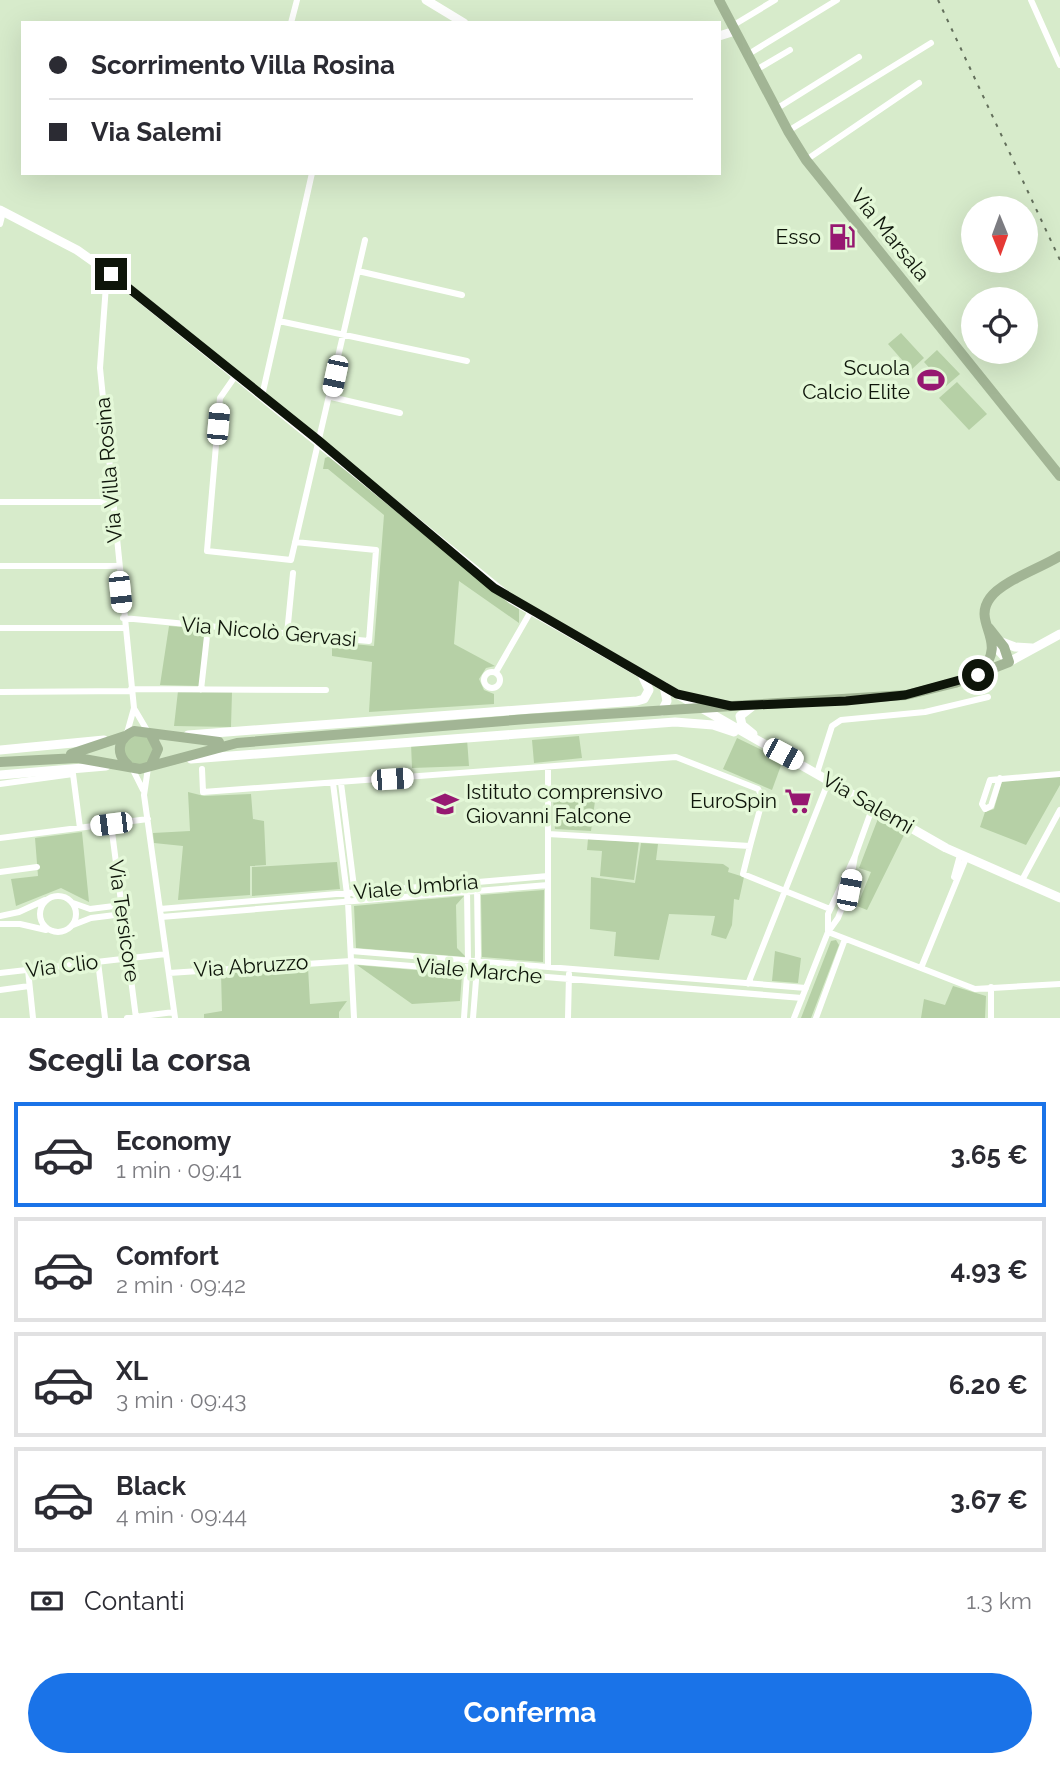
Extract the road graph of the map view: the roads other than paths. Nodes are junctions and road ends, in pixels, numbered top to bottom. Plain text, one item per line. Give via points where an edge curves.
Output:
1 (296, 0) edge
2 (426, 0) edge
3 (719, 0) edge
4 (775, 0) edge
5 (837, 0) edge
6 (1031, 0) edge
7 (291, 21) edge
8 (461, 21) edge
9 (734, 28) junction
10 (721, 35) edge
11 (931, 43) dead end
12 (790, 50) dead end
13 (747, 55) junction
14 (859, 57) dead end
15 (1060, 65) edge
16 (756, 70) junction
17 (919, 83) dead end
18 (776, 109) junction
19 (788, 131) junction
20 (806, 160) junction
21 (312, 175) edge
22 (2, 211) edge
23 (0, 224) edge
24 (365, 240) dead end
25 (358, 271) junction
26 (111, 274) junction
27 (462, 295) dead end
28 (279, 321) junction
29 (344, 335) junction
30 (467, 361) dead end
31 (236, 375) junction
32 (262, 396) junction
33 (331, 397) junction
34 (400, 412) dead end
35 (318, 440) junction
36 (1060, 476) edge
37 (0, 502) edge
38 (113, 502) junction
39 (295, 542) junction
40 (1057, 558) edge
41 (0, 566) edge
42 (118, 566) junction
43 (293, 573) dead end
44 (531, 611) junction
45 (123, 618) junction
46 (208, 626) junction
47 (0, 628) edge
48 (124, 628) junction
49 (287, 634) junction
50 (1060, 634) edge
51 (996, 642) junction
52 (1034, 648) junction
53 (1009, 662) junction
54 (496, 672) dead end
55 (640, 673) junction
56 (978, 675) junction
57 (664, 687) junction
58 (132, 690) junction
59 (201, 690) junction
60 (326, 690) dead end
61 (0, 692) edge
62 (677, 694) junction
63 (988, 697) dead end
64 (754, 705) junction
65 (735, 706) junction
66 (134, 708) junction
67 (700, 709) junction
68 (662, 710) junction
69 (527, 719) junction
70 (271, 727) junction
71 (734, 727) junction
72 (560, 729) junction
73 (149, 733) junction
74 (318, 736) junction
75 (122, 737) junction
76 (166, 737) junction
77 (755, 740) junction
78 (237, 743) junction
79 (768, 746) junction
80 (0, 750) edge
81 (50, 758) junction
82 (0, 762) edge
83 (153, 764) junction
84 (129, 767) junction
85 (548, 767) junction
86 (202, 769) dead end
87 (817, 773) junction
88 (1060, 774) edge
89 (0, 775) edge
90 (1000, 778) junction
91 (830, 780) junction
92 (337, 783) junction
93 (0, 784) edge
94 (145, 795) junction
95 (873, 806) junction
96 (1060, 810) edge
97 (148, 819) junction
98 (111, 824) junction
99 (80, 828) junction
100 (548, 834) junction
101 (0, 838) edge
102 (750, 846) junction
103 (855, 856) junction
104 (963, 857) junction
105 (37, 867) dead end
106 (0, 872) edge
107 (548, 876) junction
108 (477, 882) junction
109 (1021, 882) junction
110 (466, 883) junction
111 (548, 885) junction
112 (467, 891) junction
113 (477, 891) junction
114 (785, 891) junction
115 (351, 893) junction
116 (1059, 897) edge
117 (50, 898) junction
118 (285, 898) junction
119 (352, 901) junction
120 (71, 902) junction
121 (229, 903) junction
122 (121, 905) junction
123 (179, 907) junction
124 (285, 907) junction
125 (160, 909) junction
126 (830, 909) junction
127 (230, 911) junction
128 (123, 914) junction
129 (0, 916) edge
130 (180, 916) junction
131 (161, 917) junction
132 (0, 924) edge
133 (72, 926) junction
134 (51, 930) junction
135 (828, 932) junction
136 (845, 939) junction
137 (166, 954) junction
138 (351, 956) junction
139 (129, 958) junction
140 (468, 960) junction
141 (477, 961) junction
142 (98, 962) junction
143 (548, 967) junction
144 (920, 968) junction
145 (569, 969) junction
146 (28, 970) junction
147 (467, 970) junction
148 (477, 971) junction
149 (169, 972) junction
150 (609, 972) junction
151 (0, 973) edge
152 (617, 973) junction
153 (569, 979) junction
154 (697, 979) junction
155 (608, 982) junction
156 (616, 982) junction
157 (748, 984) junction
158 (1060, 984) edge
159 (30, 986) junction
160 (991, 987) junction
161 (806, 988) junction
162 (696, 989) junction
163 (0, 990) edge
164 (802, 998) junction
165 (174, 1015) edge
166 (136, 1017) edge
167 (33, 1018) edge
168 (105, 1018) edge
169 (127, 1018) edge
170 (354, 1018) edge
171 (464, 1018) edge
172 (474, 1018) edge
173 (568, 1018) edge
174 (794, 1018) edge
175 (816, 1018) edge
176 (991, 1018) edge

1 - 7 street
2 - 8 street
3 - 9 main road, Via Marsala
4 - 9 street
5 - 13 street
6 - 15 street
9 - 10 street
9 - 13 main road, Via Marsala
11 - 19 street
12 - 16 street
13 - 16 main road, Via Marsala
14 - 18 street
16 - 18 main road, Via Marsala
17 - 20 street
18 - 19 main road, Via Marsala
19 - 20 main road, Via Marsala
20 - 36 main road, Via Marsala
21 - 28 street
22 - 23 street
22 - 26 street, Via Salemi via 77,250
24 - 25 street
25 - 27 street
25 - 29 street
26 - 31 street, Via Salemi
26 - 38 street, Via Villa Rosina via 106,285 100,368
28 - 29 street
28 - 32 street
29 - 30 street
29 - 33 street
31 - 32 street, Via Salemi
31 - 39 street via 220,398 206,551 291,560
32 - 35 street, Via Salemi
33 - 34 street
33 - 35 street
35 - 39 street
35 - 44 street, Via Salemi via 494,588
37 - 38 street
38 - 42 street, Via Villa Rosina
39 - 49 street, Via Nicolò Gervasi via 376,550 369,641
40 - 51 main road via 992,595 985,608
41 - 42 street
42 - 45 street, Via Villa Rosina
43 - 49 street
44 - 54 street
44 - 55 street, Via Salemi
45 - 46 street, Via Nicolò Gervasi
45 - 48 street, Via Villa Rosina
46 - 49 street, Via Nicolò Gervasi
46 - 59 street
47 - 48 street
48 - 58 street, Via Villa Rosina
50 - 52 street
51 - 52 street
51 - 53 main road
51 - 56 main road via 992,657
52 - 53 street
53 - 56 main road
55 - 57 street, Via Salemi
55 - 70 street via 649,690 638,701
56 - 64 main road via 896,696
57 - 62 street, Via Salemi
57 - 68 street via 667,701
58 - 59 street
58 - 61 street
58 - 66 street, Via Villa Rosina
59 - 60 street
62 - 65 street
62 - 67 street, Via Salemi
63 - 87 street via 925,712 841,720 832,726
64 - 65 main road
64 - 79 street via 742,712 741,721
65 - 67 main road
65 - 71 street
66 - 73 street, Via Villa Rosina
66 - 75 street, Via Villa Rosina
67 - 68 main road
67 - 71 street, Via Salemi
68 - 69 main road
69 - 72 street
69 - 74 main road
70 - 74 street
70 - 76 street
71 - 77 street, Via Salemi
72 - 77 street via 695,722
72 - 83 street
73 - 75 main road via 134,731
73 - 76 main road
73 - 83 main road via 158,749
74 - 78 main road
75 - 80 street
75 - 81 main road
75 - 84 main road via 120,753
76 - 78 main road
77 - 79 street, Via Salemi
78 - 83 main road
79 - 87 street, Via Salemi
81 - 82 main road
81 - 84 main road
83 - 84 main road
83 - 94 street via 145,775
84 - 89 street
84 - 94 street
85 - 92 street
85 - 100 street
85 - 102 street via 676,757 694,762 761,793 763,804
86 - 92 street via 203,792
87 - 91 street, Via Salemi
88 - 90 street
90 - 90 street via 990,780 982,804 985,809 991,806
91 - 95 street, Via Salemi
91 - 114 street
92 - 115 street
93 - 99 street via 73,774
94 - 97 street
95 - 103 street
95 - 104 street, Via Salemi
96 - 109 street
97 - 98 street
97 - 125 street
98 - 99 street
98 - 122 street, Via Tersicore
99 - 101 street
100 - 102 street
100 - 107 street
102 - 114 street via 743,874
103 - 126 street
103 - 135 street via 849,890
104 - 109 street, Via Salemi
104 - 144 street
105 - 106 street
107 - 108 street, Viale Umbria
107 - 111 street
108 - 110 street, Viale Umbria
108 - 113 street
109 - 116 street, Via Salemi
110 - 112 street
110 - 115 street, Viale Umbria
111 - 113 street, Viale Umbria
111 - 143 street
112 - 113 street, Viale Umbria
112 - 119 street, Viale Umbria
112 - 140 street
113 - 141 street
114 - 126 street
114 - 157 street
115 - 118 street, Viale Umbria
115 - 119 street
117 - 120 street via 61,896
117 - 129 street
117 - 134 street via 40,912 42,923
118 - 121 street, Viale Umbria
118 - 124 street
119 - 124 street, Viale Umbria
119 - 138 street
120 - 122 street via 90,909
120 - 133 street via 76,914
121 - 123 street, Viale Umbria
121 - 127 street
122 - 128 street, Via Tersicore
123 - 125 street, Viale Umbria
123 - 130 street
124 - 127 street, Viale Umbria
125 - 131 street
126 - 135 street
127 - 130 street, Viale Umbria
128 - 133 street
128 - 139 street, Via Tersicore
130 - 131 street, Viale Umbria
131 - 137 street
132 - 134 street
133 - 134 street via 62,932
135 - 136 street
135 - 161 street
136 - 144 street
136 - 175 street
137 - 139 street, Via Clio
137 - 149 street
138 - 140 street, Viale Marche via 365,952
138 - 147 street, Viale Marche
138 - 149 street, Via Abruzzo
138 - 170 street
139 - 142 street, Via Clio
139 - 166 street, Via Tersicore
140 - 141 street, Viale Marche
140 - 147 street
141 - 143 street, Viale Marche
141 - 148 street
142 - 146 street, Via Clio
142 - 168 street
143 - 145 street, Viale Marche
144 - 160 street via 975,989
145 - 150 street, Viale Marche
145 - 153 street
146 - 151 street, Via Clio
146 - 159 street
147 - 148 street, Viale Marche
147 - 171 street
148 - 153 street, Viale Marche
148 - 172 street
149 - 165 street
150 - 152 street, Viale Marche
150 - 155 street
152 - 154 street, Viale Marche
152 - 156 street
153 - 155 street, Viale Marche
153 - 173 street
154 - 157 street, Viale Marche
154 - 162 street
155 - 156 street, Viale Marche
156 - 162 street, Viale Marche
157 - 161 street, Viale Marche
158 - 160 street
159 - 163 street, Via Clio
159 - 167 street
160 - 176 street
161 - 164 street
162 - 164 street, Viale Marche
164 - 174 street
165 - 166 street
166 - 169 street

